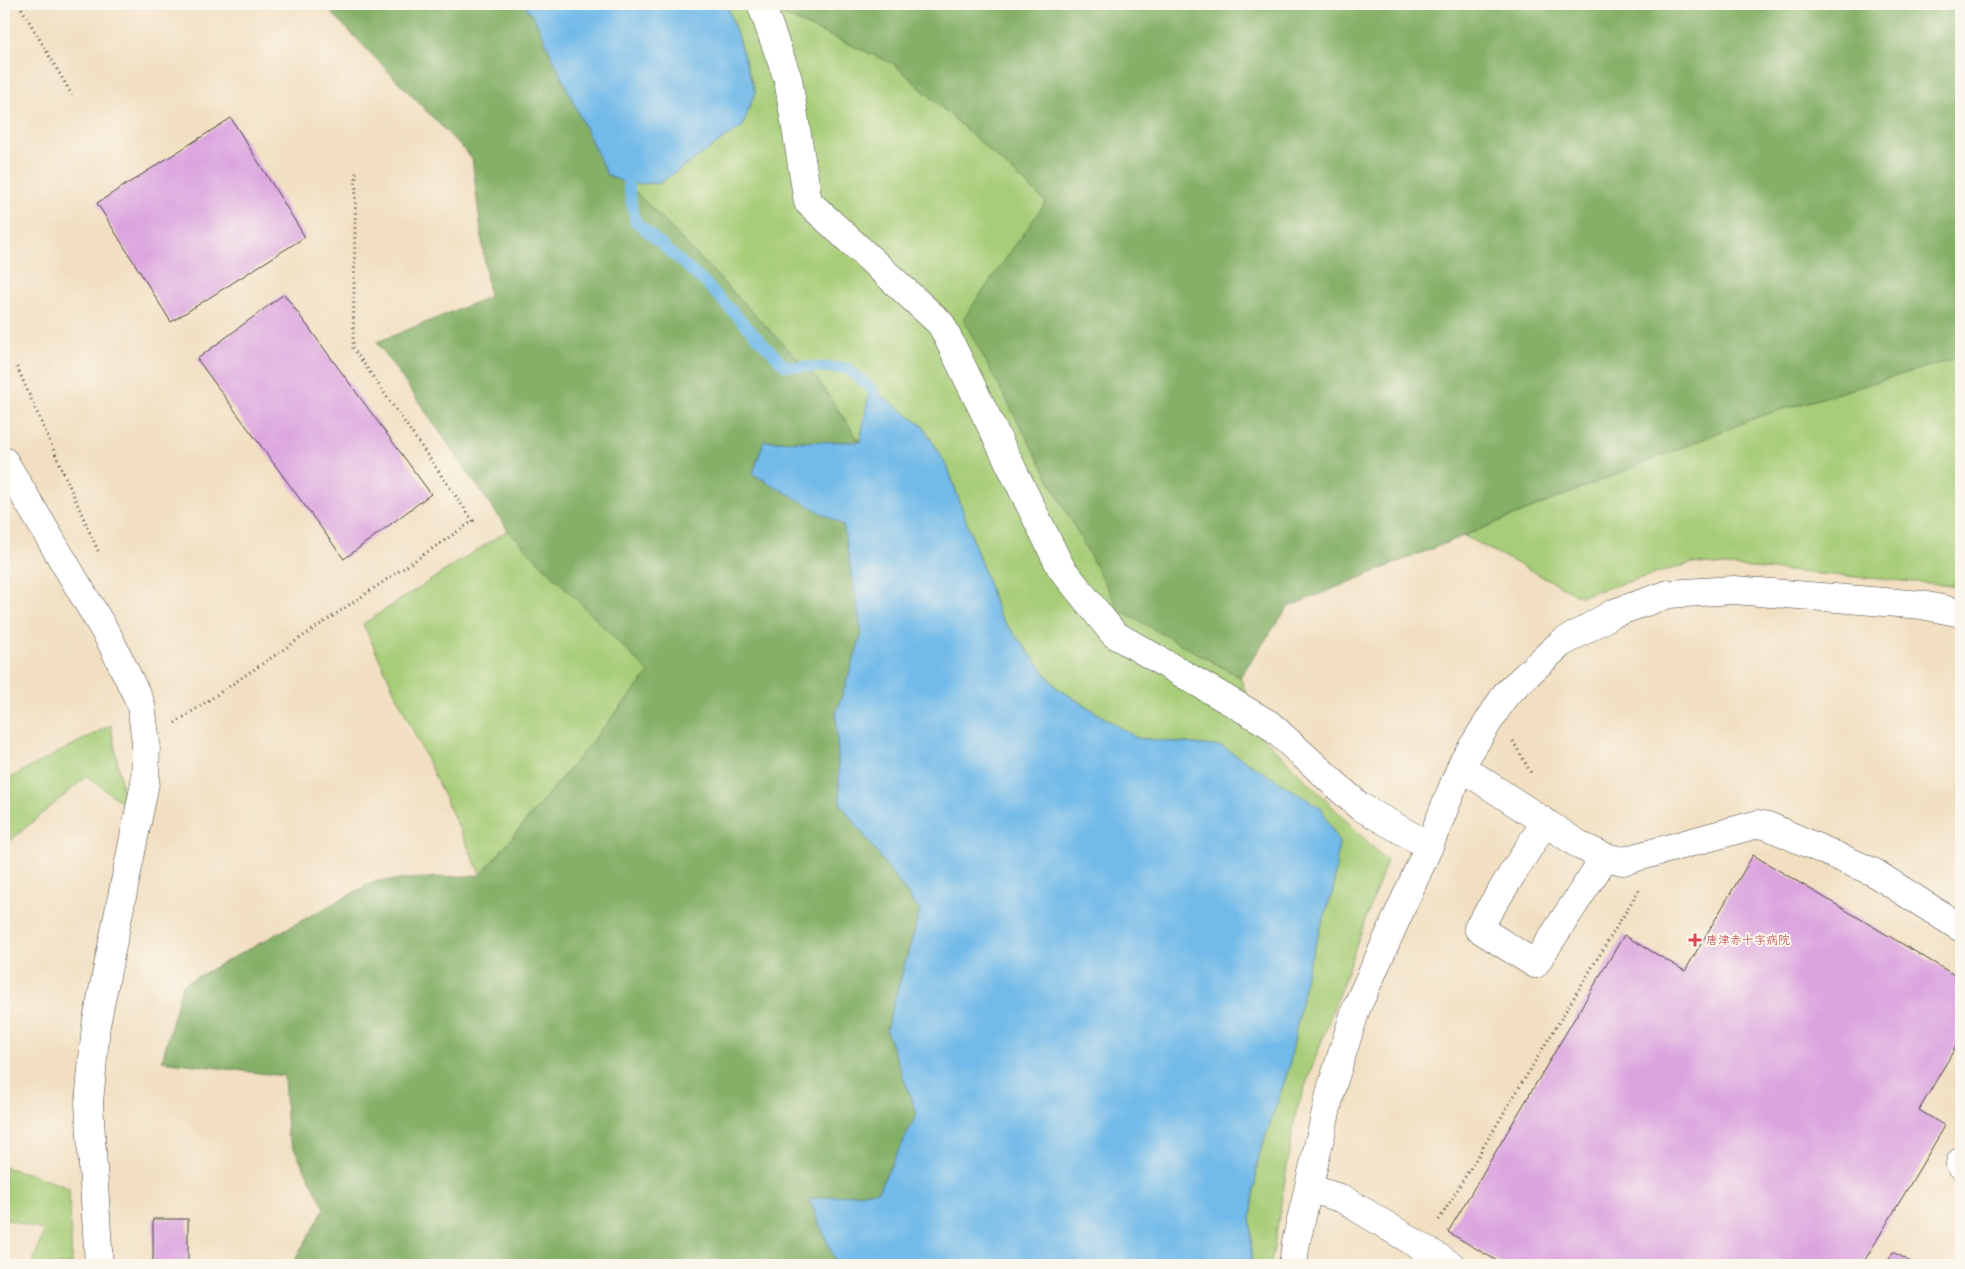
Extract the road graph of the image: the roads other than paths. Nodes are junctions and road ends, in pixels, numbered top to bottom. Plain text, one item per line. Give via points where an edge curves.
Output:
1 (761, 4) edge
2 (4, 461) edge
3 (1961, 613) edge
4 (1461, 767) junction
5 (1546, 822) junction
6 (1429, 846) junction
7 (1605, 857) junction
8 (1961, 928) edge
9 (1961, 1161) edge
10 (1961, 1165) edge
11 (1309, 1188) junction
12 (99, 1265) edge
13 (1293, 1265) edge
14 (1451, 1265) edge

1 - 6 street via 788,79 808,202 941,324 1061,568 1114,634 1269,724 1359,806
2 - 12 street via 110,638 141,704 146,742 145,783 96,1026 89,1103
3 - 4 street via 1922,605 1734,590 1669,594 1614,613 1560,644 1506,694
4 - 5 street
4 - 6 street
5 - 7 street via 1581,846
5 - 7 street via 1478,928 1535,964
6 - 11 street via 1356,1009 1332,1086
7 - 8 street via 1623,861 1758,824 1873,872
9 - 10 street
11 - 13 street
11 - 14 street via 1343,1199

